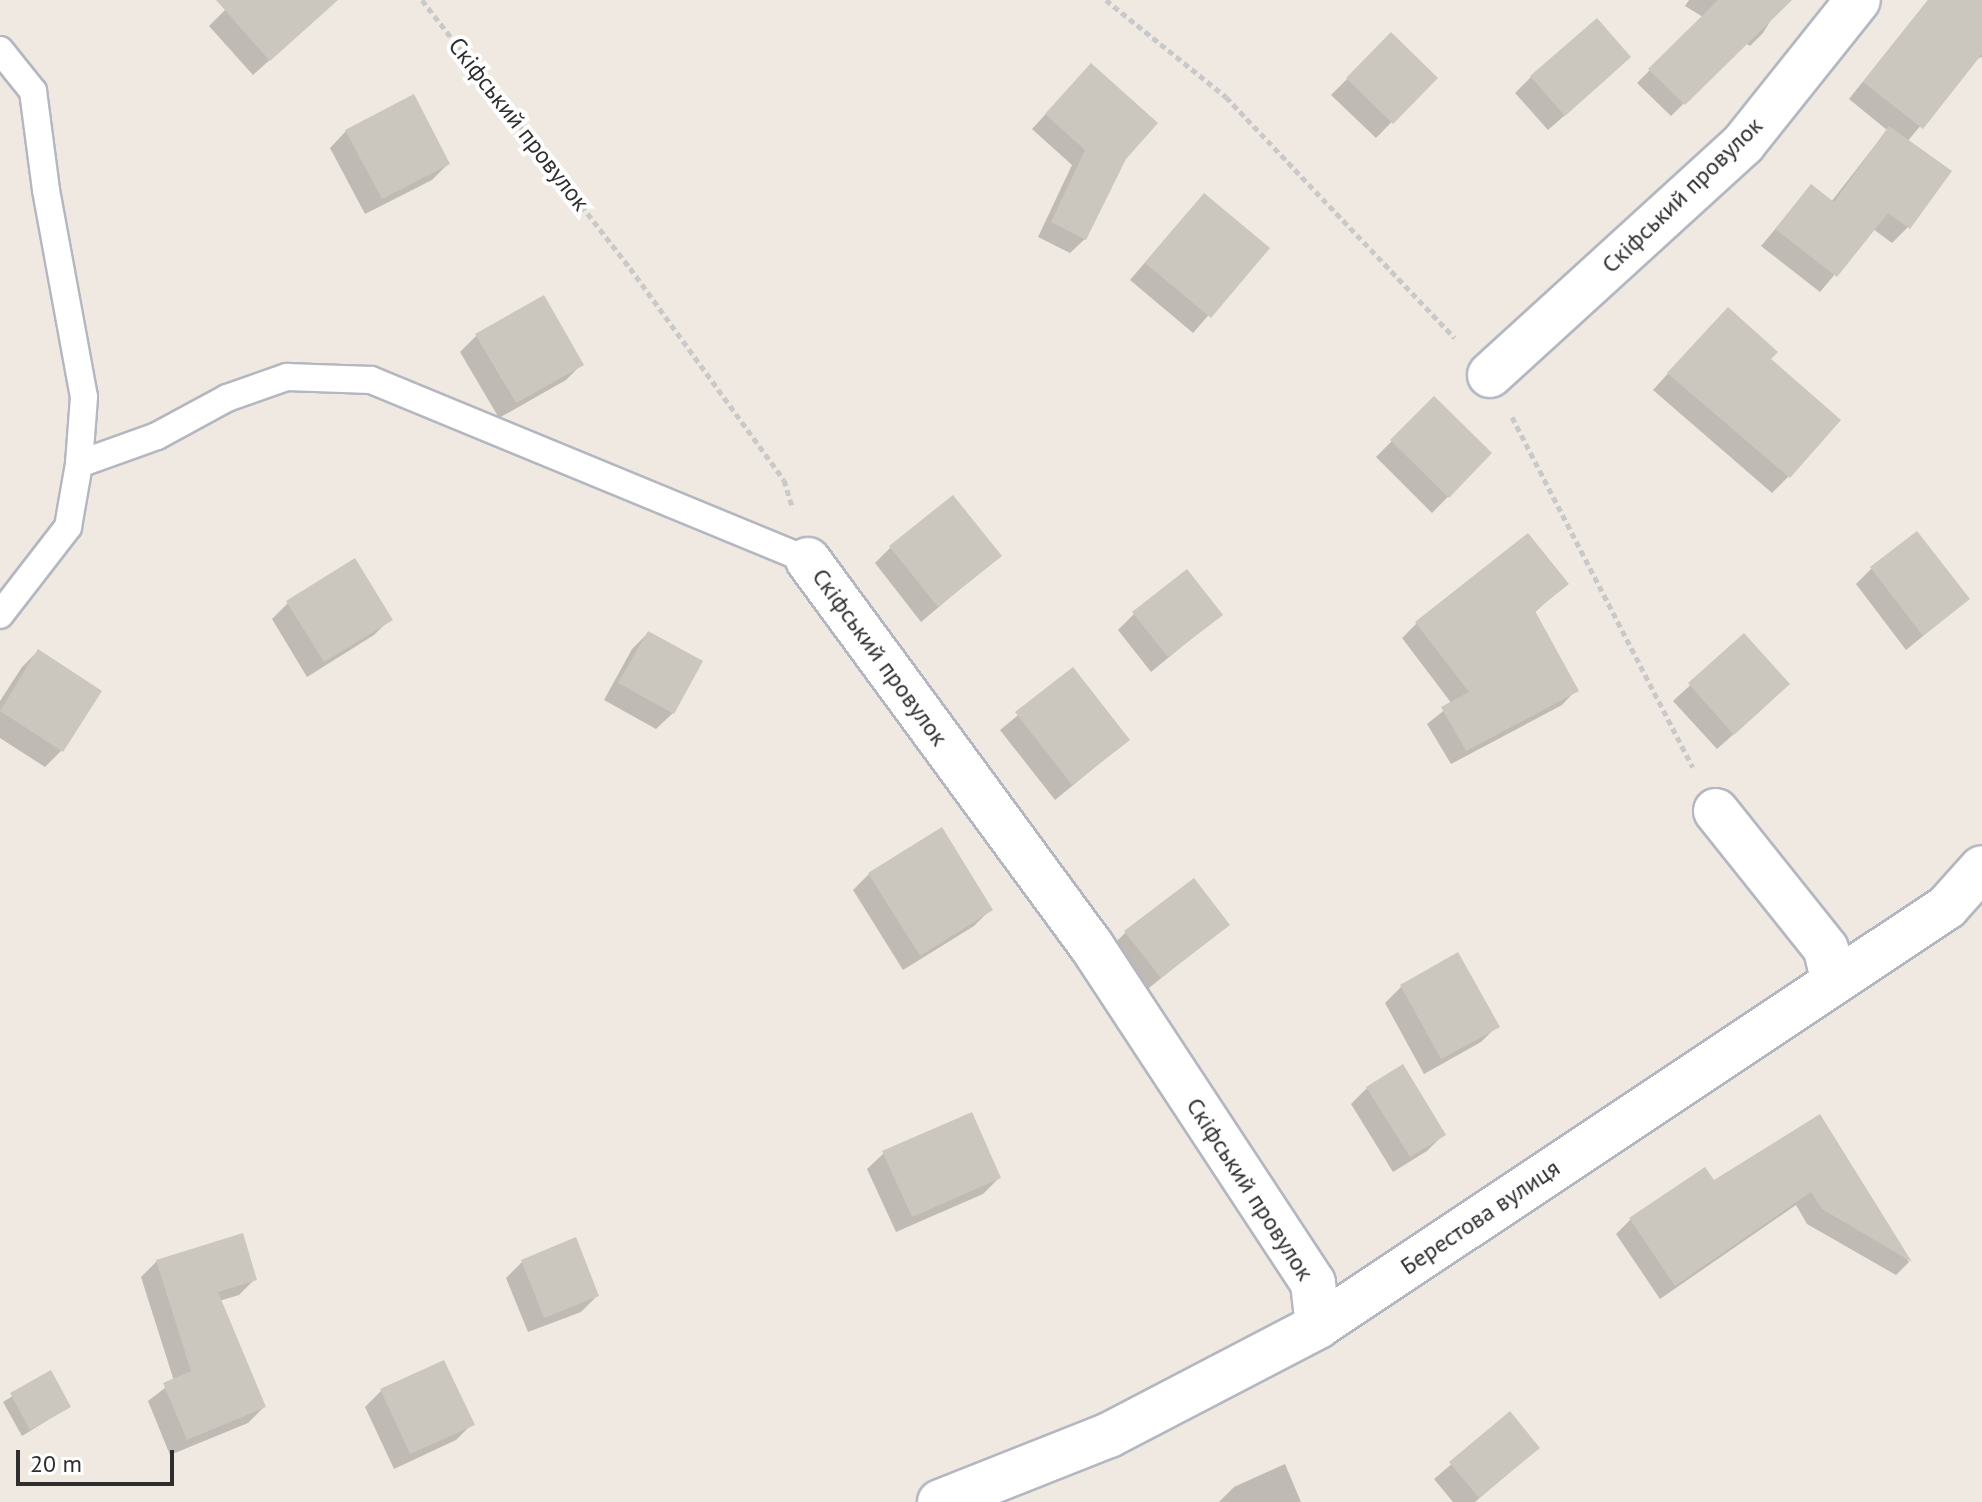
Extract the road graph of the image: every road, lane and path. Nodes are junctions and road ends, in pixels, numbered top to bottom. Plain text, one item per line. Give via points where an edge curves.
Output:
1 (422, 0) edge
2 (1858, 0) edge
3 (0, 50) edge
4 (1490, 375) dead end
5 (79, 464) junction
6 (808, 560) junction
7 (0, 615) edge
8 (1716, 811) dead end
9 (1982, 868) edge
10 (1833, 980) junction
11 (1318, 1326) junction
12 (940, 1502) edge

1 - 6 path, Скіфський провулок via 630,268 784,480
2 - 4 street, Скіфський провулок via 1743,144
3 - 5 lane via 33,91 84,397
5 - 6 lane via 157,436 227,398 287,377 371,380
5 - 7 lane via 68,527
6 - 11 street, Скіфський провулок via 1091,945 1313,1283
8 - 10 street via 1826,949
9 - 10 street, Берестова вулиця via 1947,907
10 - 11 street, Берестова вулиця
11 - 12 street, Берестова вулиця via 1109,1435

